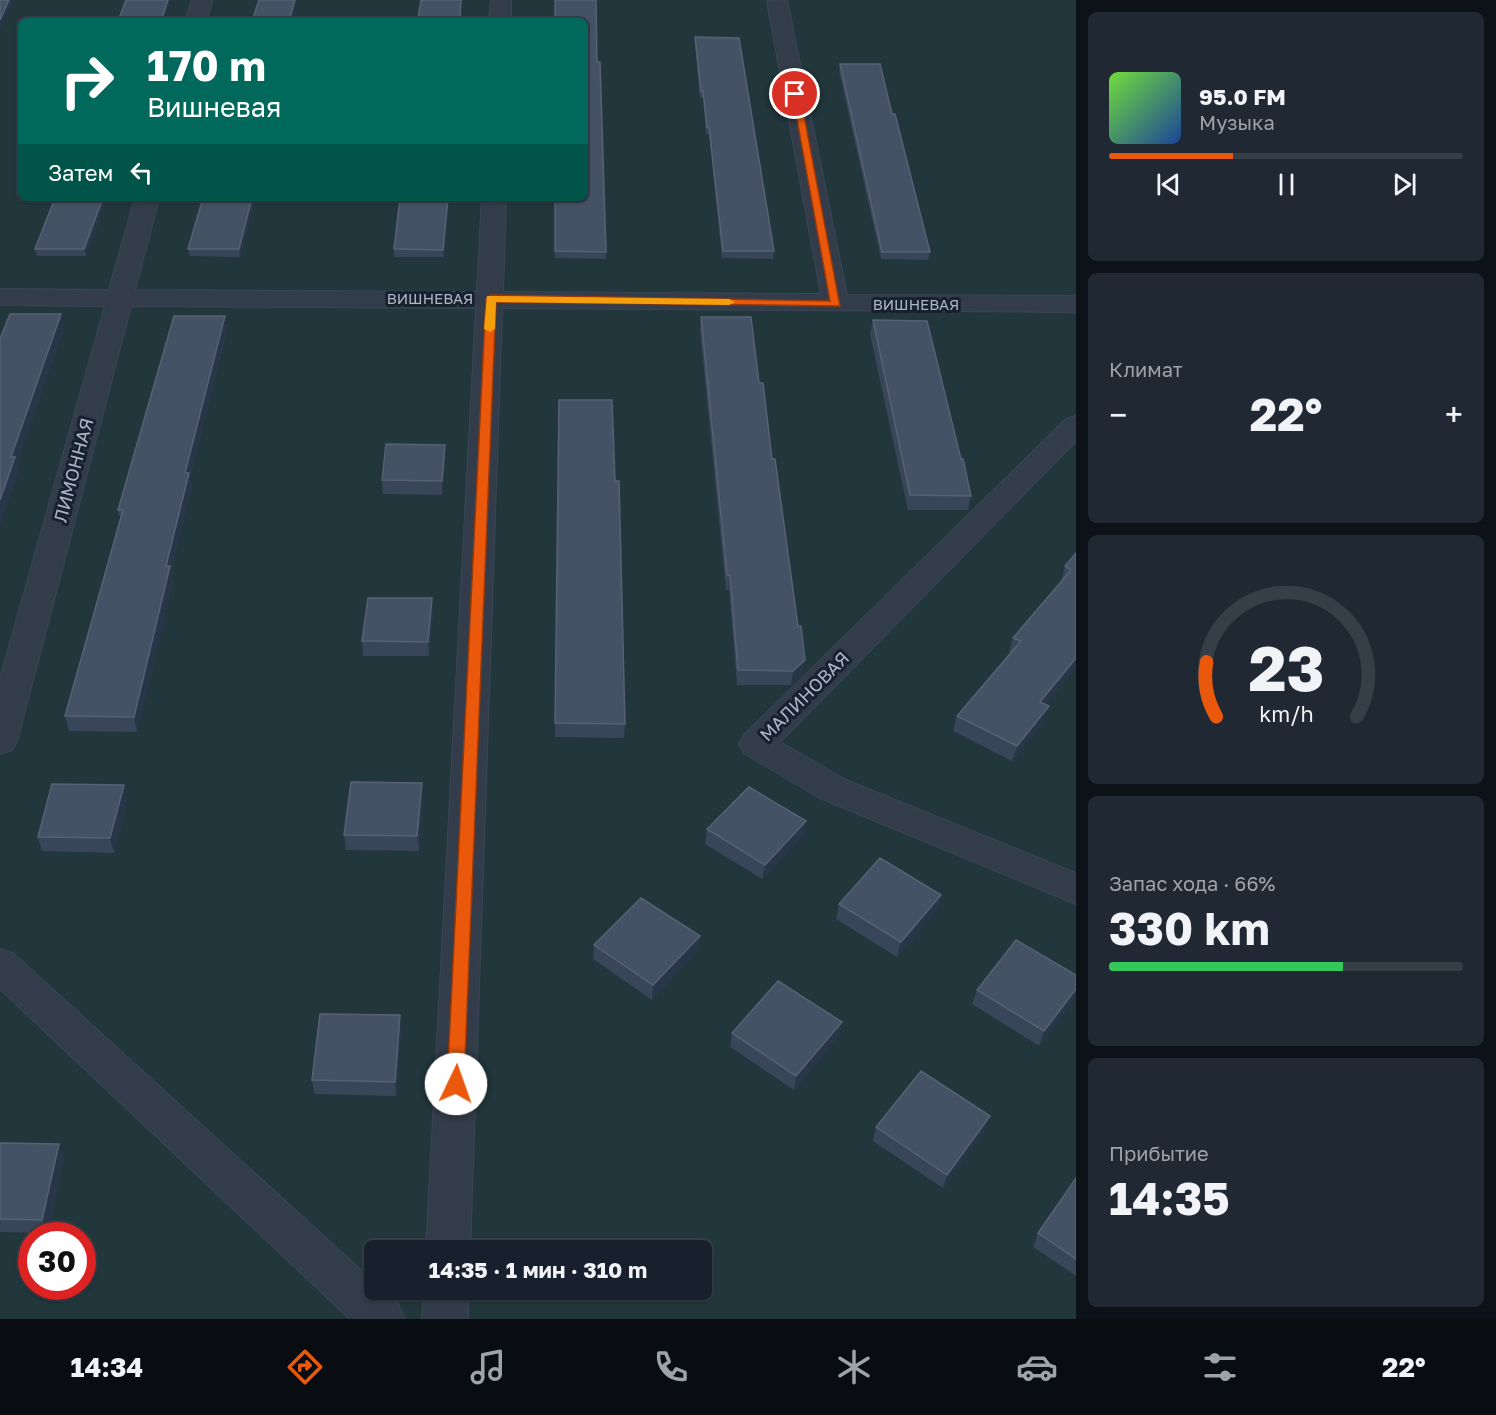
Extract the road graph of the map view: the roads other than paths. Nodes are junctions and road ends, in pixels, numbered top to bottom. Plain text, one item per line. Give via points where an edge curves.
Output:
1 (202, 0) edge
2 (501, 0) edge
3 (777, 1) edge
4 (197, 18) edge
5 (500, 18) edge
6 (146, 201) edge
7 (494, 201) edge
8 (0, 297) edge
9 (491, 298) junction
10 (120, 299) junction
11 (836, 304) junction
12 (1076, 304) edge
13 (1076, 425) edge
14 (0, 741) edge
15 (1076, 890) edge
16 (0, 965) edge
17 (448, 1240) edge
18 (446, 1300) edge
19 (382, 1319) edge
20 (445, 1319) edge

1 - 4 street
2 - 5 street
3 - 11 street
6 - 10 street, ЛИМОННАЯ
7 - 9 street
8 - 10 street, ВИШНЕВАЯ
9 - 10 street, ВИШНЕВАЯ
9 - 11 street, ВИШНЕВАЯ
9 - 17 street
10 - 14 street, ЛИМОННАЯ
11 - 12 street, ВИШНЕВАЯ
13 - 15 street, МАЛИНОВАЯ via 756,744 832,789
16 - 19 street
18 - 20 street

